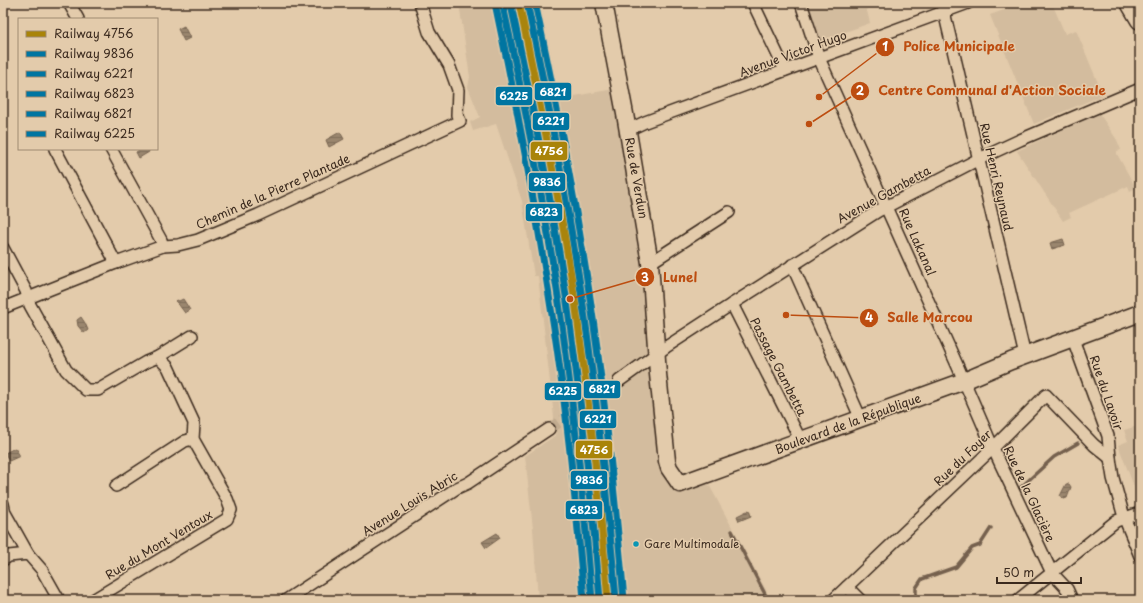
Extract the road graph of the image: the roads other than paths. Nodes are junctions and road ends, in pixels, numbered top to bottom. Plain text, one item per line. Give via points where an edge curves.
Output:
1 (69, 3) edge
2 (420, 3) edge
3 (604, 3) edge
4 (753, 3) edge
5 (801, 3) edge
6 (968, 3) edge
7 (1130, 3) edge
8 (943, 7) edge
9 (77, 18) edge
10 (1140, 20) edge
11 (819, 58) junction
12 (785, 70) junction
13 (1140, 89) edge
14 (628, 130) junction
15 (56, 150) edge
16 (112, 150) edge
17 (979, 159) junction
18 (886, 207) junction
19 (729, 212) dead end
20 (163, 246) junction
21 (3, 248) edge
22 (116, 263) junction
23 (650, 263) junction
24 (792, 265) junction
25 (28, 298) junction
26 (732, 304) junction
27 (3, 308) edge
28 (1140, 313) edge
29 (192, 336) dead end
30 (1073, 339) junction
31 (657, 354) junction
32 (1025, 356) junction
33 (158, 357) junction
34 (619, 381) tunnel mouth
35 (964, 381) junction
36 (861, 419) junction
37 (549, 429) tunnel mouth
38 (192, 439) junction
39 (801, 441) junction
40 (993, 448) junction
41 (1110, 458) junction
42 (116, 486) dead end
43 (3, 504) edge
44 (1140, 513) edge
45 (1124, 517) junction
46 (28, 554) junction
47 (1140, 556) edge
48 (3, 560) edge
49 (1052, 573) junction
50 (847, 586) junction
51 (59, 600) edge
52 (94, 600) edge
53 (286, 600) edge
54 (833, 600) edge
55 (860, 600) edge
56 (1018, 600) edge
57 (1072, 600) edge

1 - 9 street
2 - 20 street, Chemin de la Pierre Plantade via 429,32 449,65 458,90 457,115 460,121 258,215 198,240
3 - 14 main road, Rue de Verdun
4 - 12 street
5 - 11 street, Rue Lakanal
6 - 8 street, Avenue Victor Hugo
7 - 10 main road
8 - 11 street, Avenue Victor Hugo
8 - 17 street, Rue Henri Reynaud
11 - 12 street, Avenue Victor Hugo
11 - 18 street, Rue Lakanal
12 - 14 street, Avenue Victor Hugo
13 - 17 street, Avenue Gambetta
14 - 23 main road, Rue de Verdun
15 - 22 street
16 - 20 street
17 - 18 street, Avenue Gambetta
17 - 32 street, Rue Henri Reynaud
18 - 24 street, Avenue Gambetta
18 - 35 street, Rue Lakanal
19 - 23 street
20 - 22 street, Chemin de la Pierre Plantade
21 - 25 street
22 - 25 street, Chemin de la Pierre Plantade
23 - 31 main road, Rue de Verdun
24 - 26 street, Avenue Gambetta
24 - 36 street
25 - 27 street, Chemin de la Pierre Plantade
25 - 33 street via 66,370 86,390 98,390
26 - 31 street, Avenue Gambetta
26 - 39 street, Passage Gambetta
28 - 30 main road, Boulevard de la République
29 - 33 street
30 - 32 main road, Boulevard de la République
30 - 41 street, Rue du Lavoir via 1108,436
31 - 34 street
31 - 39 main road, Boulevard de la République via 667,461 680,484
32 - 35 main road, Boulevard de la République
33 - 38 street via 168,367 194,423
35 - 36 main road, Boulevard de la République
35 - 40 street, Rue de la Glacière
36 - 39 main road, Boulevard de la République
37 - 53 street, Avenue Louis Abric
38 - 42 street
38 - 52 street, Rue du Mont Ventoux via 227,499 230,510 227,519
40 - 41 street, Rue du Foyer via 1046,396
40 - 49 street, Rue de la Glacière
40 - 50 street, Rue du Foyer
41 - 45 street, Rue du Lavoir
43 - 46 street via 5,513
44 - 45 street
45 - 47 street
45 - 49 street via 1116,520
46 - 48 street via 9,556
46 - 51 street via 42,570
49 - 56 street
49 - 57 street, Rue de la Glacière via 1067,589
50 - 54 street, Rue du Foyer
50 - 55 street

